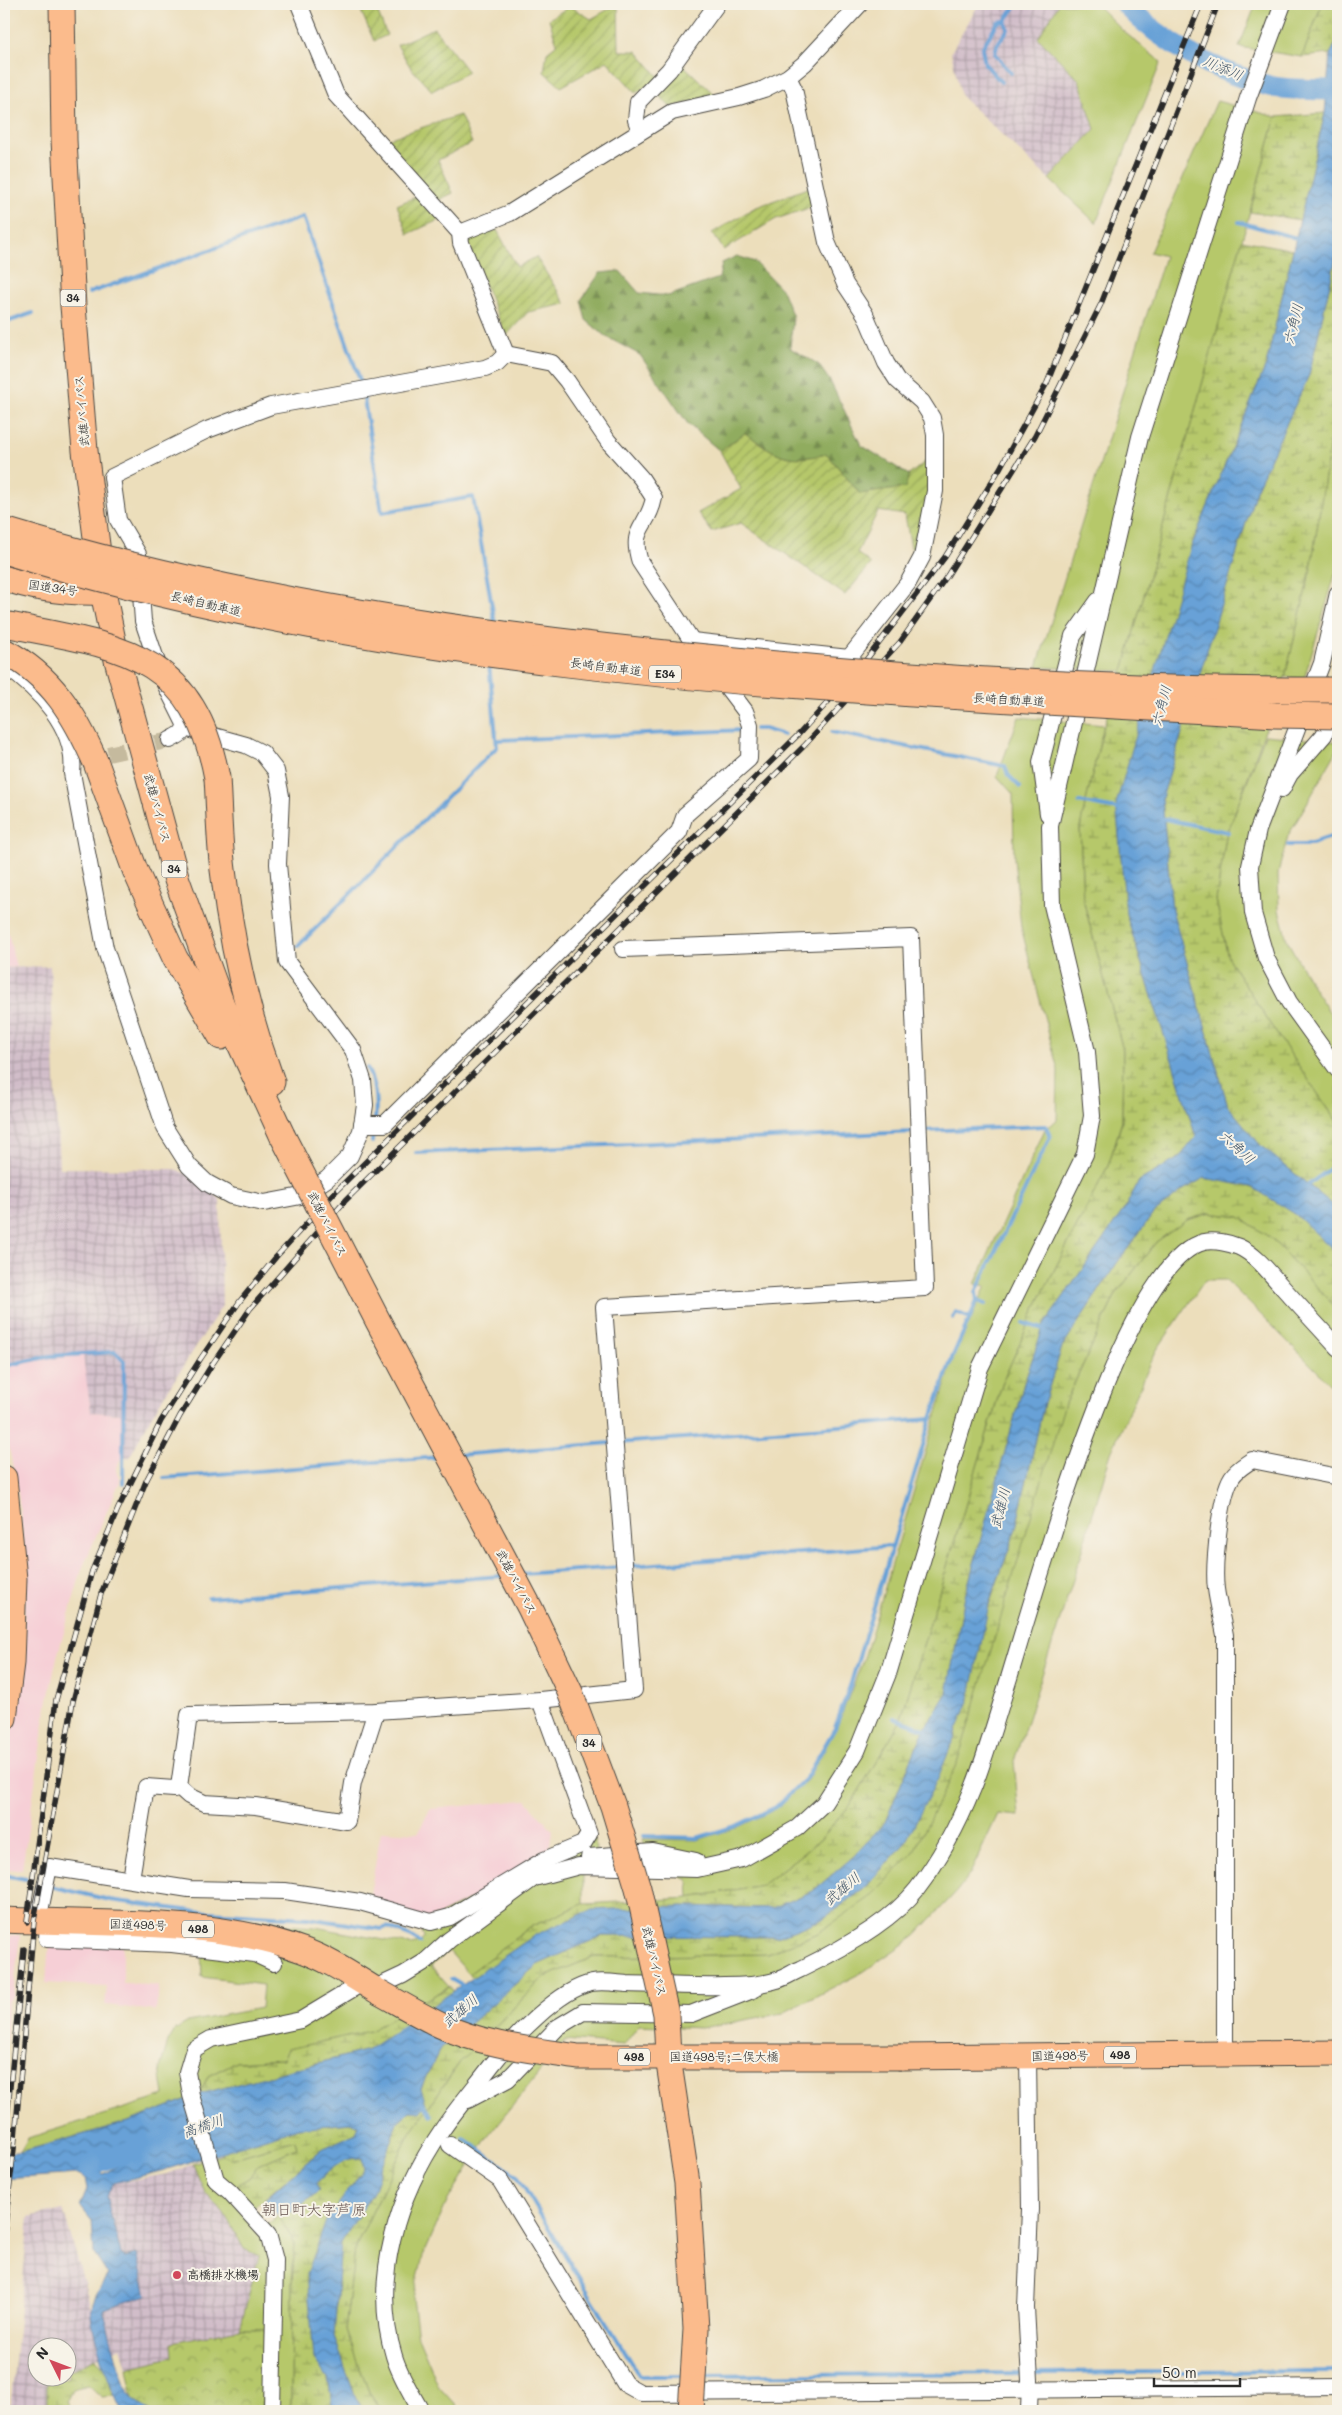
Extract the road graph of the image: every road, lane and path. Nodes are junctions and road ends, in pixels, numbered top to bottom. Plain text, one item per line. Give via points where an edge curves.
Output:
1 (62, 4) edge
2 (299, 4) edge
3 (717, 4) edge
4 (860, 4) edge
5 (1283, 4) edge
6 (788, 77) junction
7 (640, 131) junction
8 (460, 233) junction
9 (506, 354) junction
10 (4, 530) edge
11 (4, 551) edge
12 (4, 578) edge
13 (103, 592) junction
14 (1338, 593) edge
15 (4, 624) edge
16 (692, 641) junction
17 (4, 651) edge
18 (4, 665) edge
19 (1338, 690) edge
20 (1338, 698) edge
21 (1333, 727) edge
22 (185, 728) junction
23 (170, 740) tunnel mouth
24 (93, 758) junction
25 (1258, 830) junction
26 (623, 949) dead end
27 (1338, 1070) edge
28 (362, 1124) junction
29 (285, 1130) junction
30 (1338, 1348) edge
31 (1338, 1477) edge
32 (4, 1478) edge
33 (540, 1700) junction
34 (376, 1711) junction
35 (4, 1718) edge
36 (179, 1787) junction
37 (566, 1854) junction
38 (713, 1865) junction
39 (534, 1878) junction
40 (131, 1879) junction
41 (4, 1920) edge
42 (43, 1921) junction
43 (98, 1932) junction
44 (274, 1963) dead end
45 (777, 1980) junction
46 (372, 1988) junction
47 (1338, 2053) edge
48 (1225, 2054) junction
49 (1028, 2056) junction
50 (668, 2057) junction
51 (901, 2057) joint
52 (464, 2102) junction
53 (450, 2146) dead end
54 (1029, 2384) junction
55 (1338, 2387) edge
56 (272, 2411) edge
57 (421, 2411) edge
58 (691, 2411) edge
59 (1029, 2411) edge

1 - 13 highway, 武雄バイパス / 34 via 64,140 74,306 85,451
2 - 8 street via 336,95
3 - 7 street via 669,70 638,102 636,120
4 - 6 street
5 - 38 street via 1248,98 1140,438 1050,826 1052,905 1087,1052 1092,1116 1085,1154 980,1368 889,1671 857,1751 824,1803 797,1828 742,1859
6 - 7 street via 739,97 672,112
6 - 16 street via 794,89 826,242 834,264 865,314 886,363 898,380 922,402 932,418 935,491 922,557 908,583 849,658
7 - 8 street via 510,214
8 - 9 street via 461,243
9 - 16 street via 552,363 568,380 608,441 642,478 654,498 651,512 637,534 640,562
9 - 22 street via 485,368 271,406 207,430 112,477 118,520 138,554 143,621 163,680
10 - 19 highway, 長崎自動車道 / E34, bridge via 230,589 340,610 618,649 827,669 1037,683
11 - 21 highway, 長崎自動車道 / E34, bridge via 120,584 228,609 342,632 457,650 824,689 1274,715
12 - 13 highway, 国道34号 via 47,590
13 - 29 highway, 武雄バイパス / 34 via 117,660 177,880 222,1005
14 - 25 street via 1322,663
15 - 29 highway, bridge via 105,645 136,657 178,688 204,727 217,778 223,869 240,971
16 - 28 street via 745,711 750,730 749,759 685,815 679,832 385,1124
17 - 24 highway, bridge via 50,685 64,701
18 - 24 street via 20,676 52,710 65,733
20 - 21 street
21 - 25 street via 1290,774
22 - 23 street
22 - 28 street via 246,745 262,754 276,771 281,796 278,864 288,962 353,1050 363,1080
24 - 28 street via 72,773 105,948 165,1128 189,1166 207,1183 231,1196 264,1203 301,1196 327,1179 350,1156
24 - 29 highway via 135,870 175,958 250,1088
25 - 27 street via 1250,866 1253,913 1266,958 1289,1002
26 - 33 street via 911,938 925,1288 604,1307 634,1690
29 - 50 highway, 武雄バイパス / 34, bridge via 379,1323 530,1608 570,1692 613,1806 638,1888 666,2014
30 - 45 street via 1258,1260 1241,1248 1222,1242 1204,1242 1184,1254 1160,1280 1135,1320 1107,1381 1084,1442 974,1787 942,1851 914,1892 878,1924 828,1955
31 - 48 street via 1252,1460 1232,1477 1226,1491 1218,1538 1216,1586 1225,1634
32 - 35 highway via 14,1579 11,1663
33 - 34 street
33 - 37 street via 589,1834 583,1844
34 - 36 street via 189,1715
34 - 36 street via 353,1783 347,1821 256,1806 204,1803
36 - 40 street via 146,1787
37 - 38 street via 653,1852
37 - 39 street
37 - 40 street via 544,1860 450,1917 431,1922 360,1902 285,1891 189,1889
38 - 39 street via 697,1869 579,1866
39 - 46 street via 449,1940 426,1961
40 - 42 street via 49,1867 43,1897
41 - 42 highway, 国道498号 / 498
42 - 43 highway, 国道498号 / 498
43 - 44 street via 254,1954
43 - 46 highway, 国道498号 / 498 via 184,1927 262,1938 303,1950 334,1964
45 - 52 street via 691,2014 583,2012 558,2027 508,2079
45 - 52 street via 727,1986 591,1983 558,1999 530,2023 496,2059
46 - 50 highway, 国道498号;二俣大橋 / 498, bridge via 441,2026 528,2050 578,2057
46 - 56 street via 301,2020 211,2038 194,2049 188,2072 191,2095 216,2180 268,2234 275,2260
47 - 48 highway, 国道498号 / 498
48 - 49 highway, 国道498号 / 498
49 - 51 highway, 国道498号 / 498
49 - 54 street via 1030,2209 1026,2308
50 - 51 highway, 国道498号;二俣大橋 / 498, bridge
50 - 58 highway, 武雄バイパス / 34, bridge via 687,2184 696,2329
52 - 57 street via 441,2131 416,2174 395,2227 386,2264 385,2302 389,2334 404,2382
53 - 54 street via 500,2180 625,2384 641,2393
54 - 55 street
54 - 59 street

